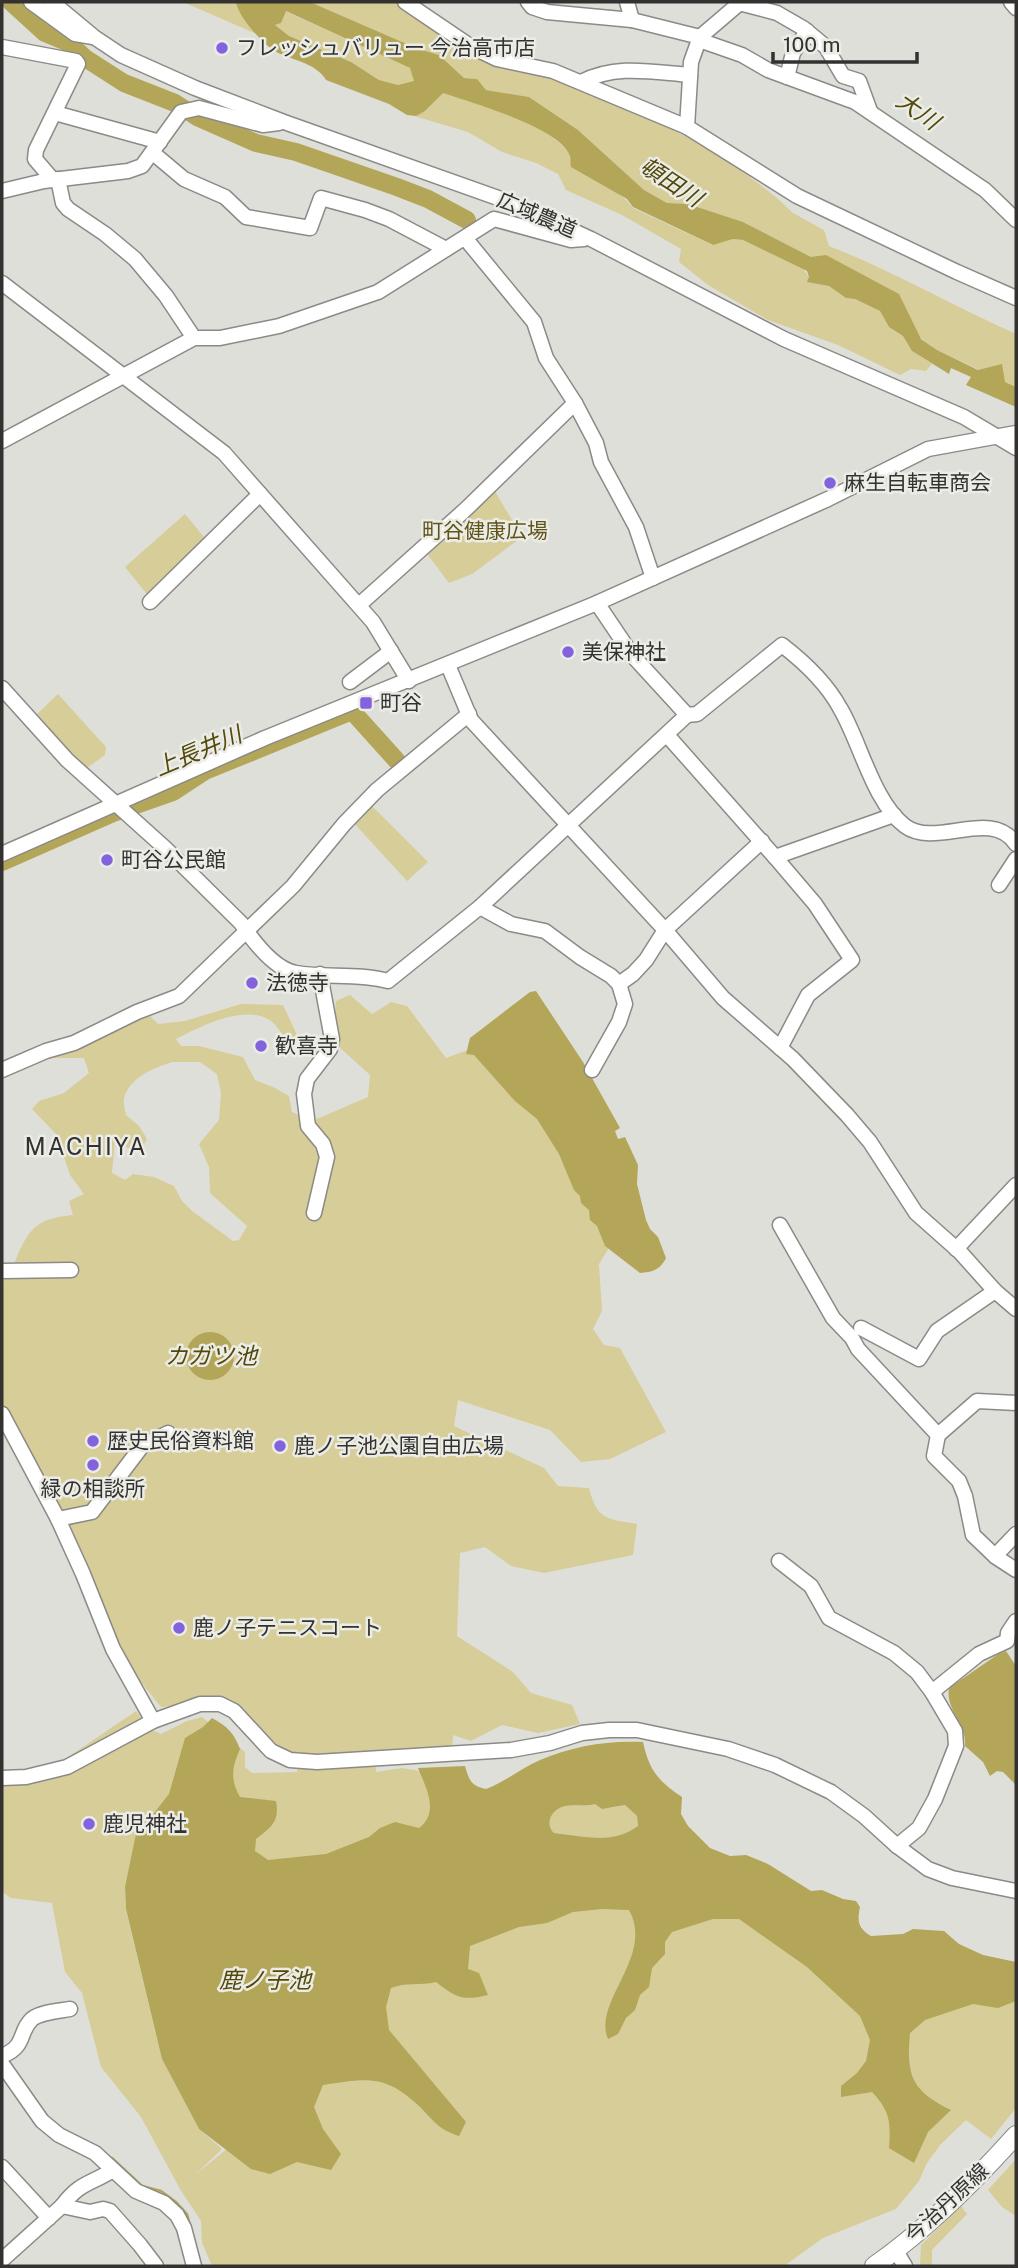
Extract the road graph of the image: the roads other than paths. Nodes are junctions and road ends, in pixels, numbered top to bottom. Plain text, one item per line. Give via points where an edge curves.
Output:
1 (31, 2) edge
2 (52, 2) edge
3 (406, 2) edge
4 (528, 2) edge
5 (627, 2) edge
6 (1011, 2) edge
7 (740, 3) edge
8 (1016, 8) edge
9 (632, 20) junction
10 (807, 31) junction
11 (94, 37) junction
12 (700, 39) junction
13 (2, 47) edge
14 (690, 75) junction
15 (787, 77) junction
16 (581, 82) junction
17 (870, 111) junction
18 (55, 113) junction
19 (284, 122) junction
20 (687, 127) junction
21 (156, 147) junction
22 (55, 180) junction
23 (2, 191) edge
24 (1016, 220) edge
25 (465, 238) junction
26 (591, 239) junction
27 (446, 249) junction
28 (2, 284) edge
29 (1016, 298) edge
30 (194, 338) junction
31 (123, 375) junction
32 (575, 403) junction
33 (1016, 433) edge
34 (997, 436) junction
35 (2, 440) edge
36 (1016, 448) edge
37 (260, 494) junction
38 (653, 578) junction
39 (150, 602) dead end
40 (597, 603) junction
41 (359, 605) junction
42 (391, 651) junction
43 (447, 665) junction
44 (409, 681) junction
45 (350, 682) dead end
46 (2, 688) edge
47 (468, 714) junction
48 (687, 715) junction
49 (667, 735) junction
50 (116, 804) junction
51 (894, 815) junction
52 (567, 824) junction
53 (762, 841) junction
54 (1016, 844) edge
55 (2, 855) edge
56 (775, 857) junction
57 (1016, 859) edge
58 (999, 885) dead end
59 (480, 907) junction
60 (245, 930) junction
61 (665, 930) junction
62 (320, 974) junction
63 (619, 984) junction
64 (780, 1048) junction
65 (2, 1070) edge
66 (592, 1070) dead end
67 (1016, 1185) edge
68 (314, 1213) dead end
69 (780, 1225) dead end
70 (956, 1249) junction
71 (71, 1270) dead end
72 (2, 1271) edge
73 (995, 1291) junction
74 (1016, 1309) edge
75 (861, 1328) dead end
76 (1016, 1403) edge
77 (2, 1414) edge
78 (168, 1433) dead end
79 (938, 1436) junction
80 (58, 1519) junction
81 (1016, 1534) edge
82 (995, 1556) junction
83 (779, 1561) dead end
84 (1016, 1570) edge
85 (1016, 1620) edge
86 (932, 1692) junction
87 (153, 1721) junction
88 (2, 1778) edge
89 (897, 1846) junction
90 (1016, 1891) edge
91 (70, 2009) dead end
92 (2, 2056) edge
93 (2, 2064) edge
94 (1016, 2135) edge
95 (2, 2167) edge
96 (113, 2170) junction
97 (62, 2206) junction
98 (49, 2218) junction
99 (900, 2259) edge
100 (2, 2260) edge
101 (188, 2265) edge
102 (156, 2266) edge
103 (874, 2266) edge

1 - 11 street via 75,34
2 - 11 street, 広域農道
3 - 16 street via 497,59
4 - 9 street via 547,12
5 - 9 street
6 - 8 street
7 - 10 street via 777,13
7 - 12 street
9 - 12 street
10 - 15 street via 793,53
10 - 17 street via 827,47 843,76 859,81
11 - 19 street, 広域農道 via 183,83
12 - 14 street
12 - 15 street
13 - 18 street via 76,61
14 - 16 street via 640,69 597,74
14 - 20 street
15 - 17 street
16 - 20 street
17 - 24 street via 985,190
18 - 21 street
18 - 22 street via 36,150 36,159
19 - 21 street via 263,125 189,108 181,111
19 - 26 street, 広域農道 via 515,204
20 - 29 street via 797,196
21 - 22 street via 142,166
21 - 27 street via 184,179 225,197 246,217 310,228 321,198 389,219
22 - 23 street
22 - 30 street via 68,209 135,259
25 - 26 street via 494,219 571,240
25 - 27 street
25 - 32 street via 534,322 546,358
26 - 34 street, 広域農道 via 784,340 964,417
27 - 30 street via 378,292 279,326 220,338
28 - 31 street
30 - 31 street
31 - 35 street
31 - 37 street via 224,453
32 - 38 street via 636,527
32 - 41 street
33 - 34 street
34 - 36 street, 広域農道
34 - 38 street via 928,449
37 - 39 street
37 - 41 street
38 - 40 street
40 - 43 street
40 - 48 street via 632,655
41 - 42 street
42 - 44 street
42 - 45 street
43 - 44 street
43 - 47 street
44 - 50 street
46 - 50 street via 67,760
47 - 52 street
47 - 60 street via 377,790 293,886
48 - 49 street
48 - 51 street via 696,714 782,645 808,665 840,706 873,782
49 - 52 street
49 - 53 street
50 - 55 street
50 - 60 street
51 - 54 street via 910,829 929,833 996,829 1010,835
51 - 56 street
52 - 59 street
52 - 61 street
53 - 56 street
53 - 61 street
56 - 64 street via 816,904 852,960 808,995
57 - 58 street
59 - 62 street via 388,981
59 - 63 street via 511,924 545,931
60 - 62 street via 279,966 295,973
60 - 65 street via 179,996
61 - 63 street via 646,960
61 - 64 street via 723,998
62 - 68 street via 332,1039 330,1049 307,1079 304,1094 308,1126 327,1157
63 - 66 street via 625,1004
64 - 70 street via 870,1142 916,1213
67 - 70 street
69 - 79 street via 833,1318
70 - 73 street
71 - 72 street
73 - 74 street
73 - 75 street via 937,1331 919,1359
76 - 79 street via 977,1401
77 - 80 street
78 - 80 street via 142,1446 92,1512
79 - 82 street via 934,1456 959,1481 973,1535
80 - 87 street via 113,1649
81 - 82 street
82 - 84 street
83 - 86 street via 811,1586 829,1618 894,1653
85 - 86 street via 1007,1641 979,1654
86 - 89 street via 955,1731 956,1746 919,1828
87 - 88 street via 67,1767
87 - 89 street via 200,1704 220,1704 234,1712 271,1751 290,1760 317,1762 511,1750 582,1733 638,1731 728,1749 775,1765 831,1792
89 - 90 street via 928,1869
91 - 92 street via 31,2020 22,2041
93 - 96 street via 42,2121 95,2153
94 - 99 main road, 今治丹原線
95 - 98 street
96 - 97 street via 83,2184
96 - 101 street via 136,2191 164,2203 177,2215 184,2228
97 - 98 street
97 - 102 street via 110,2211
98 - 100 street
99 - 103 main road, 今治丹原線

